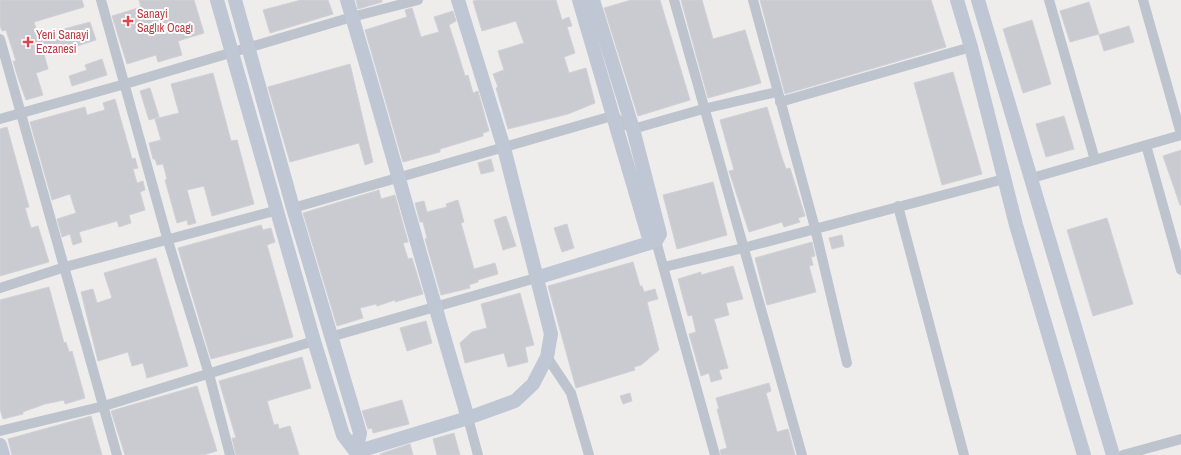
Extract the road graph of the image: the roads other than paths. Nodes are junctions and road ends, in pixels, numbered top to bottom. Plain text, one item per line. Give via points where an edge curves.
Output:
1 (101, 0) edge
2 (217, 0) edge
3 (235, 0) edge
4 (347, 0) edge
5 (418, 0) edge
6 (458, 0) edge
7 (579, 0) edge
8 (593, 0) edge
9 (674, 0) edge
10 (753, 0) edge
11 (957, 0) edge
12 (978, 0) edge
13 (1049, 0) edge
14 (1143, 0) edge
15 (352, 17) junction
16 (0, 39) edge
17 (971, 47) junction
18 (249, 48) junction
19 (232, 53) junction
20 (125, 84) junction
21 (777, 92) junction
22 (780, 102) junction
23 (703, 109) junction
24 (20, 113) junction
25 (612, 116) junction
26 (0, 119) edge
27 (633, 129) junction
28 (1181, 134) edge
29 (1146, 145) junction
30 (504, 148) junction
31 (1095, 160) junction
32 (399, 176) junction
33 (1032, 178) junction
34 (1004, 179) junction
35 (898, 206) junction
36 (293, 208) junction
37 (278, 210) junction
38 (815, 228) junction
39 (168, 241) junction
40 (656, 241) junction
41 (743, 248) junction
42 (65, 267) junction
43 (664, 267) junction
44 (1181, 270) edge
45 (536, 278) junction
46 (0, 288) edge
47 (434, 306) junction
48 (330, 337) junction
49 (314, 341) junction
50 (547, 357) junction
51 (847, 362) dead end
52 (209, 374) junction
53 (104, 406) junction
54 (468, 418) junction
55 (0, 431) edge
56 (1181, 439) edge
57 (0, 445) edge
58 (353, 454) edge
59 (2, 455) edge
60 (117, 455) edge
61 (230, 455) edge
62 (478, 455) edge
63 (589, 455) edge
64 (715, 455) edge
65 (802, 455) edge
66 (964, 455) edge
67 (1084, 455) edge
68 (1113, 455) edge
69 (1123, 455) edge

1 - 20 street
2 - 19 street
3 - 18 street
4 - 15 street
5 - 15 street
6 - 30 street
7 - 25 street
8 - 27 street
9 - 23 street
10 - 21 street
11 - 17 street
12 - 33 street
13 - 31 street
14 - 28 street
15 - 18 street
15 - 32 street
16 - 24 street
17 - 22 street
17 - 34 street
18 - 19 street
18 - 36 street
19 - 20 street
19 - 37 street
20 - 24 street
20 - 39 street
21 - 22 street
21 - 23 street
22 - 38 street
23 - 27 street
23 - 41 street
24 - 26 street
24 - 42 street
25 - 27 street
25 - 30 street
25 - 40 street via 648,235
27 - 40 street via 660,234
28 - 29 street
29 - 31 street
29 - 44 street
30 - 32 street
30 - 45 street
31 - 33 street
32 - 36 street
32 - 47 street
33 - 68 street
34 - 35 street
34 - 67 street
35 - 38 street
35 - 66 street
36 - 48 street
37 - 39 street
37 - 49 street
38 - 41 street
38 - 51 street
39 - 42 street
39 - 52 street
40 - 43 street
40 - 45 street
41 - 43 street
41 - 65 street
42 - 46 street
42 - 53 street
43 - 64 street
45 - 47 street
45 - 50 street via 552,334
47 - 48 street
47 - 54 street
48 - 58 street via 360,433
49 - 52 street
49 - 58 street via 343,435
50 - 54 street via 533,384 515,401
50 - 63 street via 571,393
52 - 53 street
52 - 61 street
53 - 55 street
53 - 60 street
54 - 58 street
54 - 62 street
56 - 69 street
57 - 59 street

